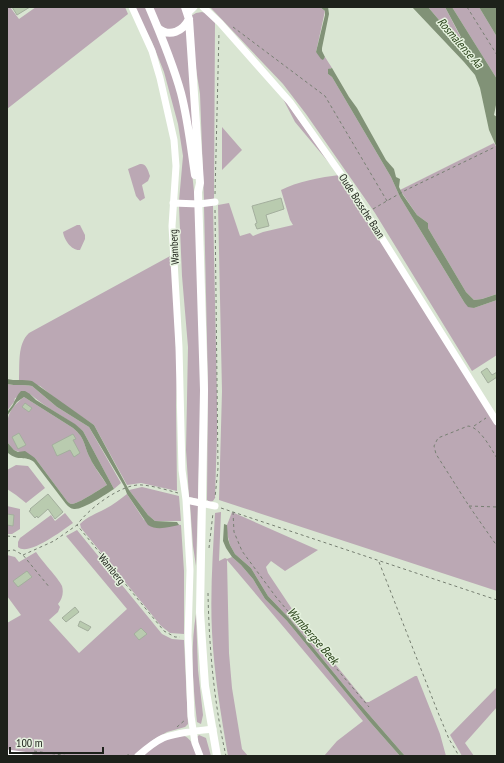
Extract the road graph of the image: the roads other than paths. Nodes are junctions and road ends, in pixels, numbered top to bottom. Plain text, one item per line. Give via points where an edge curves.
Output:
1 (132, 7) edge
2 (149, 7) edge
3 (194, 7) edge
4 (203, 7) edge
5 (188, 13) edge
6 (158, 28) junction
7 (198, 192) junction
8 (215, 202) road end
9 (173, 203) junction
10 (199, 204) junction
11 (497, 422) edge
12 (185, 498) junction
13 (202, 503) junction
14 (215, 506) road end
15 (213, 728) junction
16 (194, 731) junction
17 (7, 753) edge
18 (30, 753) edge
19 (138, 756) edge
20 (200, 756) edge
21 (217, 756) edge

1 - 9 street, Wamberg via 152,51 174,140 176,166
2 - 6 main road
3 - 5 street
4 - 11 street, Oude Bossche Baan via 290,102 367,213
5 - 6 main road via 182,29 176,32 165,32
5 - 7 main road via 200,175
6 - 7 main road via 181,94
7 - 10 main road
8 - 10 street
9 - 10 street
9 - 12 street, Wamberg
10 - 13 main road via 204,390
12 - 13 street
12 - 16 street, Wamberg via 190,570 188,636 191,716
13 - 14 street
13 - 15 main road via 200,612 206,686
15 - 16 street
15 - 21 main road
16 - 19 street via 163,738
16 - 20 street, Wamberg
17 - 18 street

